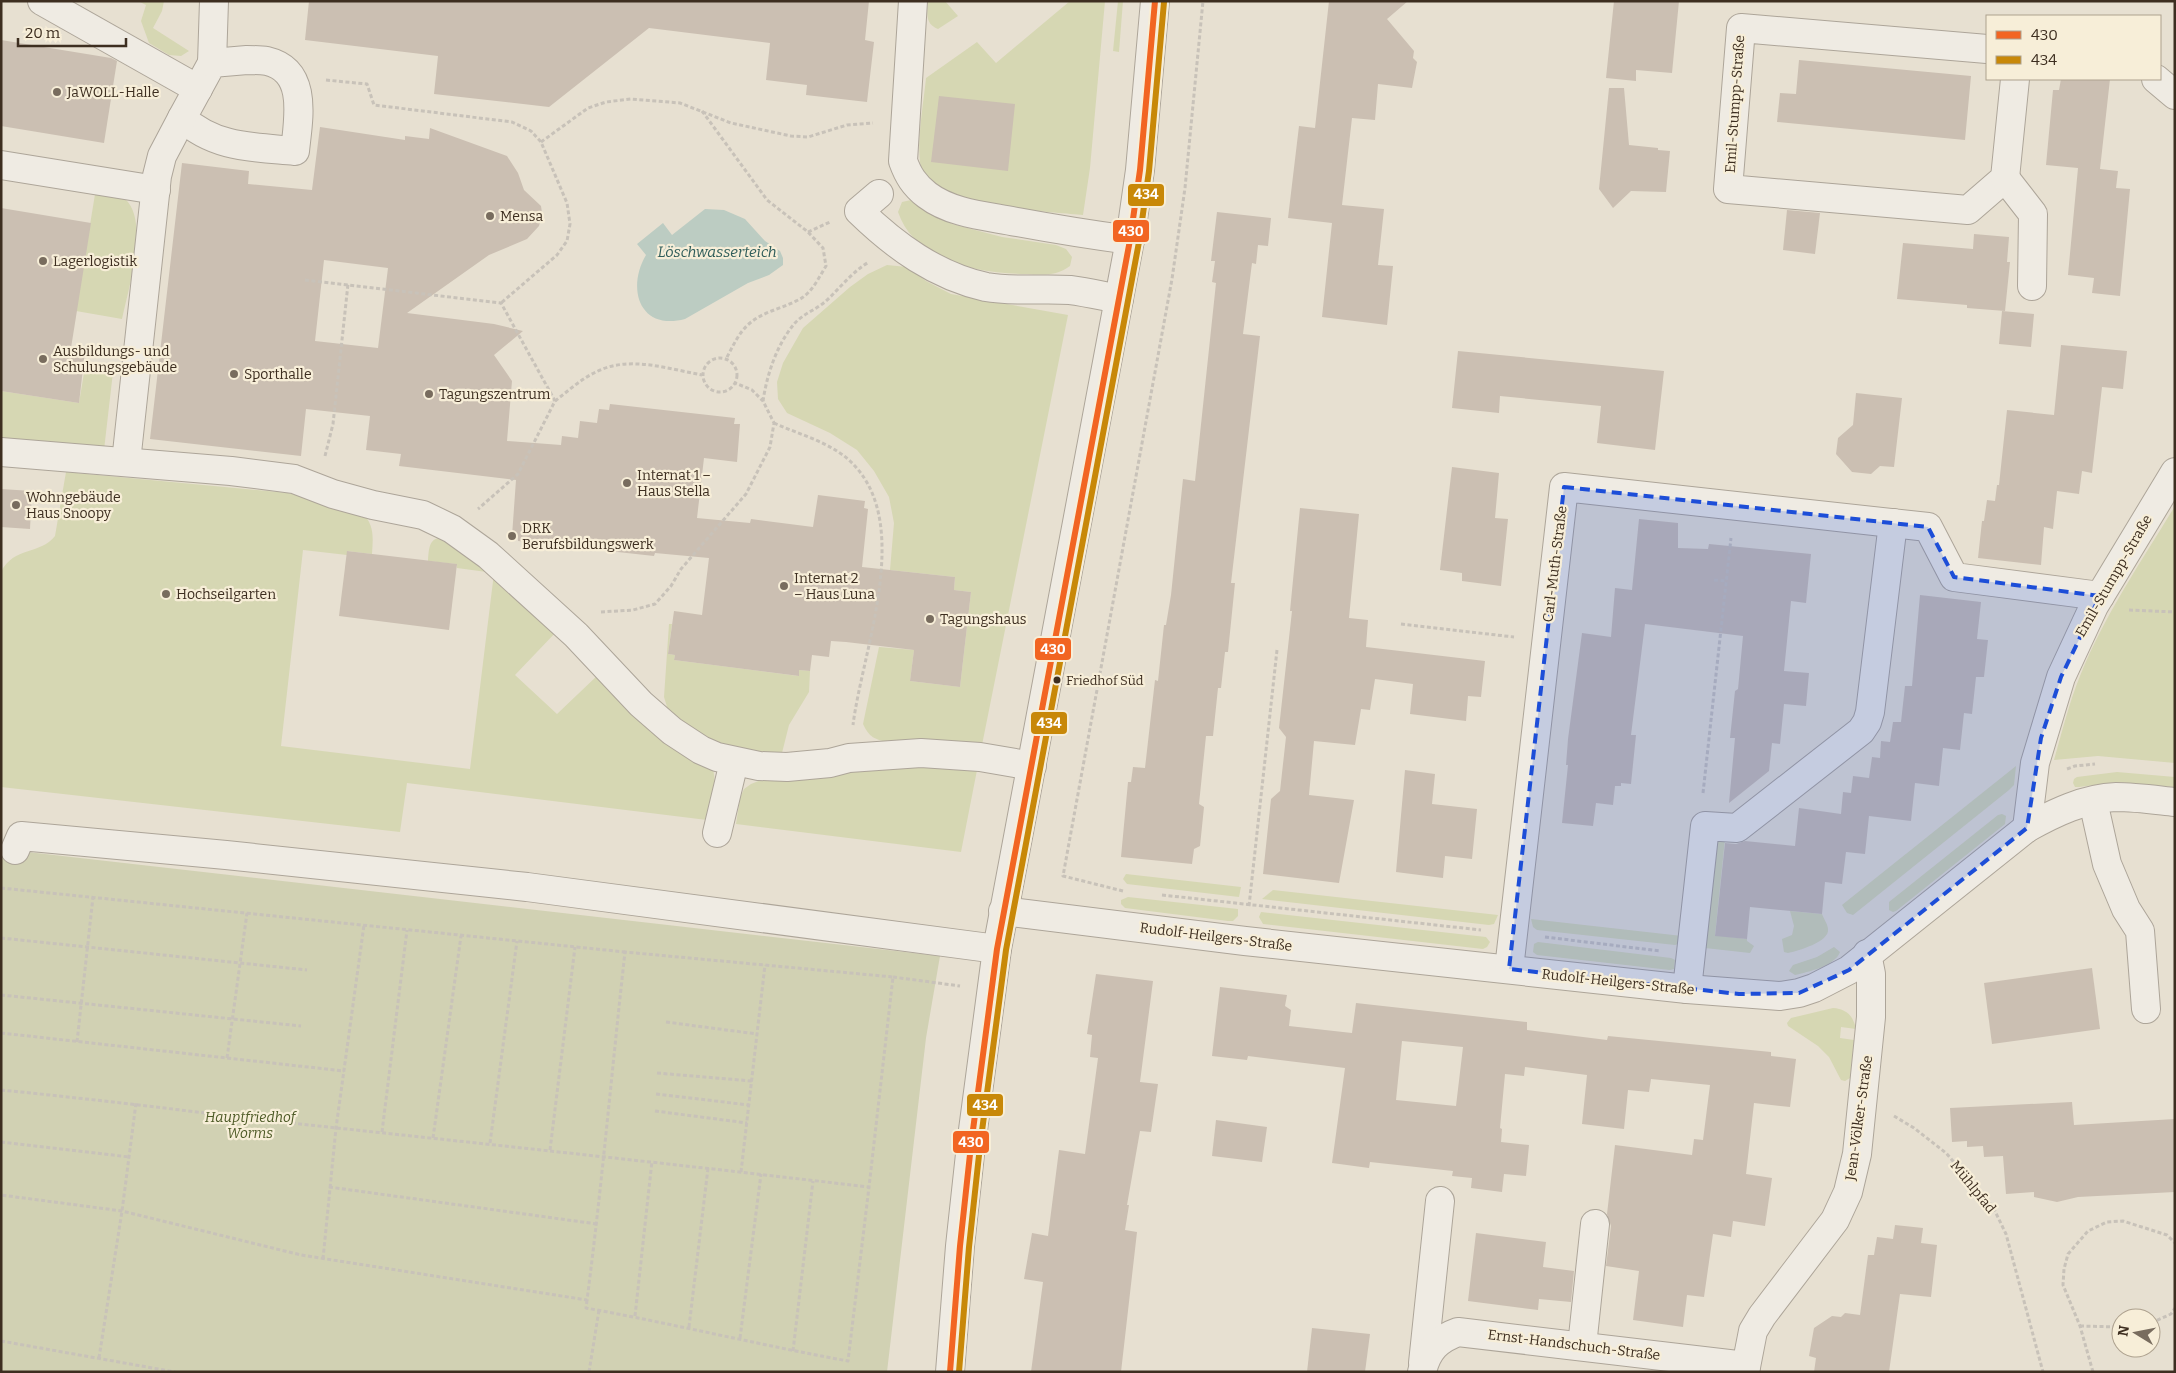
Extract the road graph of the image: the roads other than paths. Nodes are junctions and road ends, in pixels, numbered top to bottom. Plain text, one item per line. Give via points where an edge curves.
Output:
1 (42, 1) edge
2 (214, 1) edge
3 (913, 1) edge
4 (1156, 1) edge
5 (1986, 49) edge
6 (212, 63) junction
7 (2015, 80) edge
8 (2157, 80) edge
9 (198, 89) junction
10 (2175, 95) edge
11 (182, 118) junction
12 (1, 165) edge
13 (2005, 178) junction
14 (156, 190) junction
15 (879, 194) dead end
16 (1130, 240) junction
17 (2032, 286) dead end
18 (1119, 299) junction
19 (1, 452) edge
20 (126, 462) junction
21 (2175, 472) edge
22 (1892, 523) junction
23 (2097, 601) junction
24 (734, 762) junction
25 (1032, 766) junction
26 (2093, 801) junction
27 (2175, 802) edge
28 (2027, 828) junction
29 (717, 833) dead end
30 (13, 840) edge
31 (1004, 911) junction
32 (997, 949) junction
33 (1867, 954) junction
34 (1509, 969) junction
35 (1687, 989) junction
36 (2146, 1009) dead end
37 (1440, 1201) dead end
38 (1595, 1224) dead end
39 (1582, 1346) junction
40 (1745, 1369) edge
41 (1422, 1371) edge
42 (950, 1372) edge

1 - 9 street
2 - 6 street
3 - 16 street via 918,60 905,120 904,161 909,177 927,195 967,213
4 - 16 street
5 - 13 street, Emil-Stumpp-Straße via 1741,28 1728,189 1968,210
6 - 9 street
6 - 11 street via 268,61 283,69 295,84 299,102 295,151 225,144 207,137
7 - 13 street
8 - 10 street
9 - 11 street
11 - 14 street via 162,156
12 - 14 street
13 - 17 street via 2033,214
14 - 20 street
15 - 18 street via 859,212 905,251 956,279 987,287 1072,290
16 - 18 street
18 - 25 street
19 - 20 street
20 - 24 street via 294,479 373,505 423,515 452,529 488,555 576,635 641,704 672,731 701,750
21 - 23 street, Emil-Stumpp-Straße
22 - 23 street, Carl-Muth-Straße via 1928,527 1954,576
22 - 34 street, Carl-Muth-Straße via 1564,487
22 - 35 street via 1867,722 1861,731 1737,828 1706,826
23 - 28 street, Emil-Stumpp-Straße via 2061,677 2041,738
24 - 25 street via 787,767 849,758 921,753 980,757
24 - 29 street
25 - 31 street
26 - 27 street, Rudolf-Heilgers-Straße via 2115,797
26 - 28 street, Rudolf-Heilgers-Straße via 2058,812
26 - 36 street via 2107,864 2119,896 2140,931
28 - 33 street, Rudolf-Heilgers-Straße
30 - 32 street via 226,855 517,886
31 - 32 street
31 - 34 street, Rudolf-Heilgers-Straße
32 - 42 street via 960,1246
33 - 35 street, Rudolf-Heilgers-Straße via 1832,980 1799,993 1758,996
33 - 40 street, Jean-Völker-Straße via 1872,996 1853,1174 1835,1220 1753,1331
34 - 35 street, Rudolf-Heilgers-Straße
37 - 41 street
38 - 39 street
39 - 40 street, Ernst-Handschuch-Straße
39 - 41 street, Ernst-Handschuch-Straße via 1458,1332 1435,1344 1426,1356

